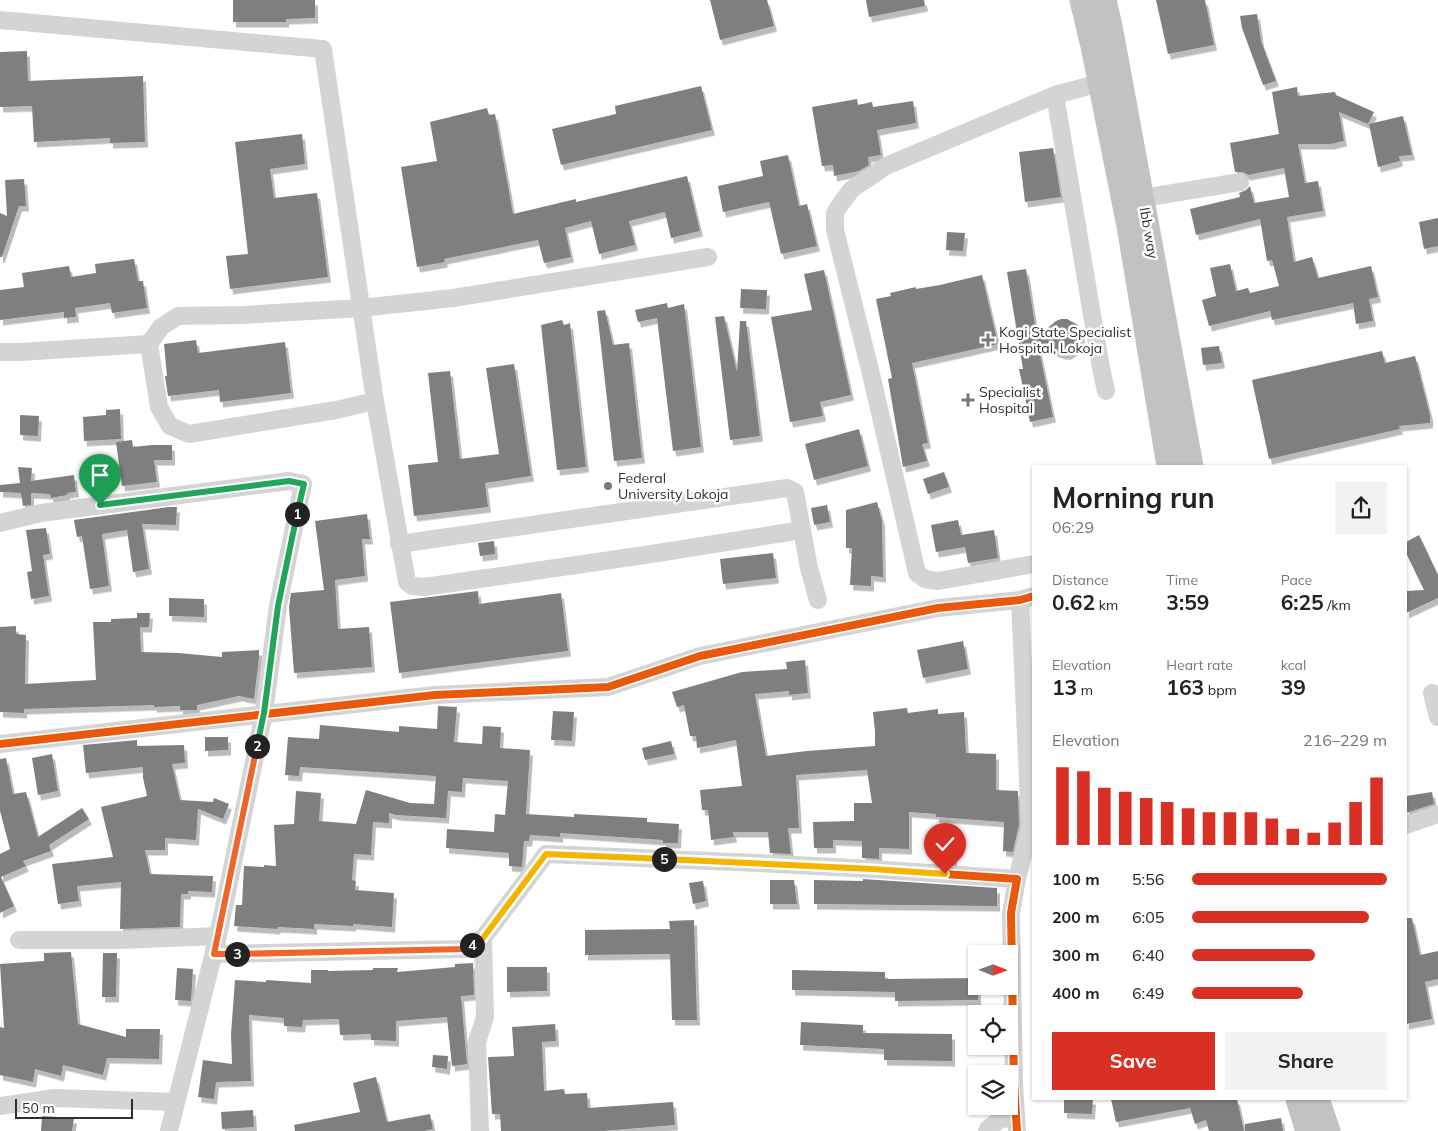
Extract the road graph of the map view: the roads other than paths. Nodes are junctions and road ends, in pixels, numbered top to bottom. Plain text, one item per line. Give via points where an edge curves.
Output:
1 (1082, 0) edge
2 (1104, 0) edge
3 (0, 20) edge
4 (1110, 80) junction
5 (1056, 95) junction
6 (1240, 182) dead end
7 (1143, 198) junction
8 (708, 257) dead end
9 (361, 308) junction
10 (149, 344) junction
11 (0, 352) edge
12 (1106, 391) dead end
13 (375, 401) junction
14 (1169, 465) edge
15 (1191, 465) edge
16 (0, 523) edge
17 (802, 530) junction
18 (399, 544) junction
19 (1032, 564) edge
20 (1027, 598) edge
21 (818, 600) dead end
22 (1432, 694) dead end
23 (264, 713) junction
24 (1438, 717) edge
25 (0, 744) edge
26 (1438, 814) edge
27 (1407, 825) edge
28 (1017, 879) junction
29 (218, 936) junction
30 (483, 938) junction
31 (19, 940) dead end
32 (214, 954) junction
33 (1298, 1100) edge
34 (1317, 1100) edge
35 (175, 1102) junction
36 (0, 1106) edge
37 (1016, 1124) edge
38 (169, 1131) edge
39 (480, 1131) edge
40 (987, 1131) edge
41 (1308, 1131) edge
42 (1328, 1131) edge

1 - 4 highway via 1093,46
2 - 4 highway, Ibb way
3 - 9 street via 323,49
4 - 5 street
4 - 7 highway, Ibb way
4 - 14 highway via 1129,226
5 - 12 street
5 - 19 street via 886,166 852,189 835,213 835,230 917,573 925,579 938,581
6 - 7 street
7 - 15 highway, Ibb way
8 - 9 street via 473,295
9 - 10 street via 178,316 161,327
9 - 13 street
10 - 11 street
10 - 13 street via 158,408 170,426 189,434
13 - 18 street
16 - 23 street via 41,513 159,497 289,481 304,484 278,606
17 - 18 street via 424,587 407,582
17 - 18 street via 795,492 787,488
17 - 21 street
20 - 23 street via 938,608 700,656 608,687 435,694
20 - 28 street via 1030,826
22 - 24 street
23 - 25 street
23 - 29 street
26 - 27 street
28 - 30 street via 546,854
28 - 37 street via 1012,913
29 - 31 street
29 - 32 street
30 - 32 street via 464,949
30 - 39 street via 485,1017 477,1042
32 - 35 street
33 - 41 highway
34 - 42 highway
35 - 36 street via 55,1098
35 - 38 street
37 - 40 street via 1000,1119

